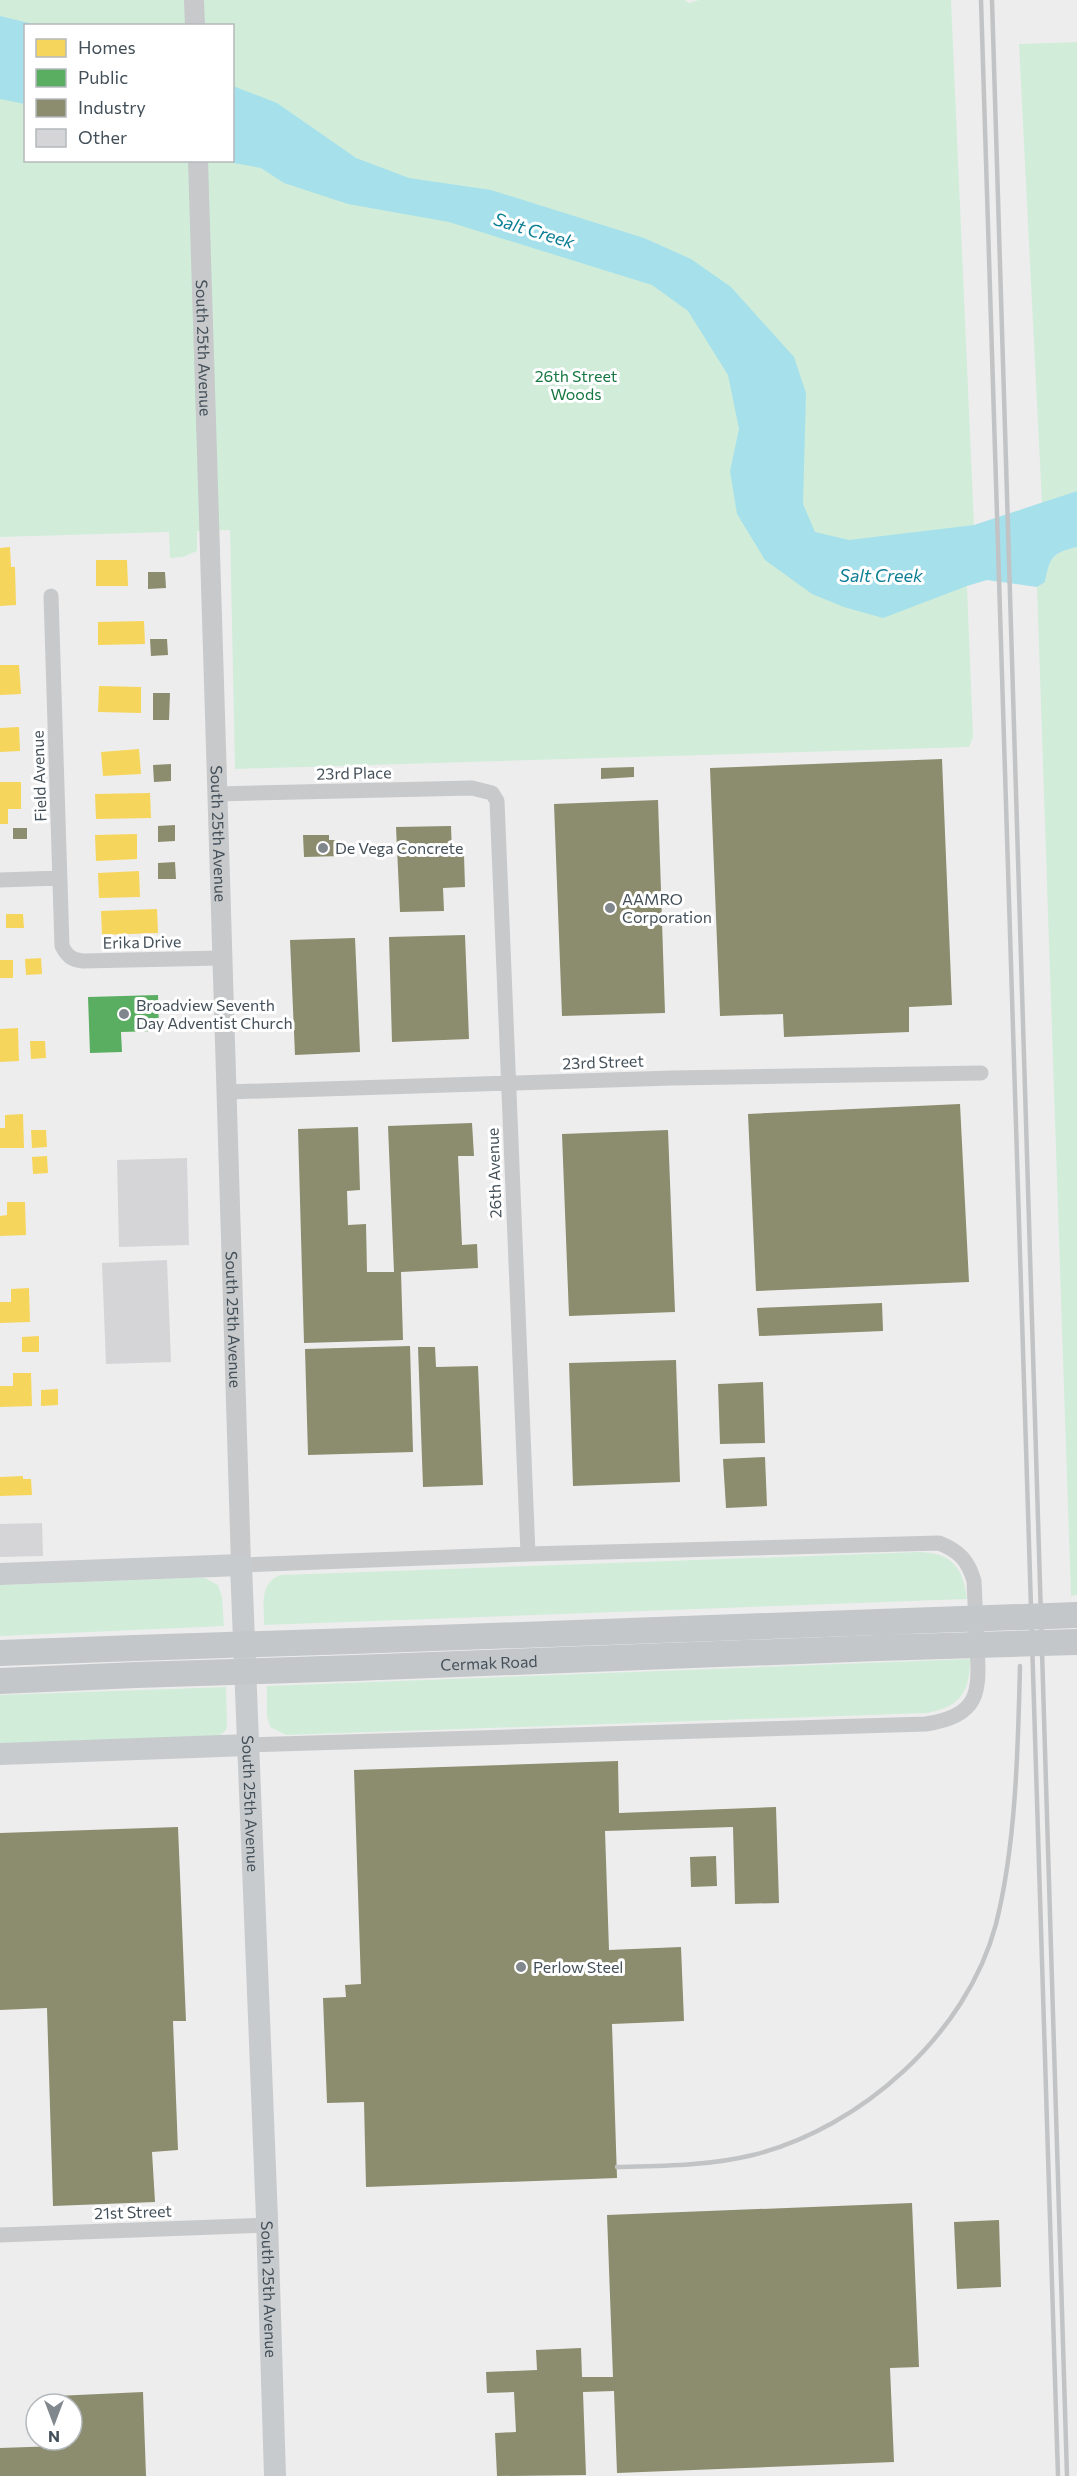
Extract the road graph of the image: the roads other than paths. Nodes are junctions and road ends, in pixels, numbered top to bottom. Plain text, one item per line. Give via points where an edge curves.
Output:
1 (198, 162) edge
2 (51, 596) dead end
3 (492, 793) joint
4 (216, 794) junction
5 (60, 878) junction
6 (0, 880) edge
7 (66, 954) joint
8 (221, 958) junction
9 (981, 1073) dead end
10 (508, 1083) junction
11 (227, 1092) junction
12 (528, 1554) junction
13 (241, 1565) junction
14 (0, 1574) edge
15 (1077, 1615) edge
16 (1077, 1642) edge
17 (0, 1653) edge
18 (0, 1680) edge
19 (249, 1745) junction
20 (0, 1754) edge
21 (267, 2225) junction
22 (0, 2235) edge
23 (275, 2476) edge

1 - 4 street, South 25th Avenue
2 - 5 street, Field Avenue
3 - 4 street, 23rd Place via 472,788
3 - 10 street, 26th Avenue via 498,813
4 - 8 street, South 25th Avenue
5 - 6 street
5 - 7 street, Field Avenue via 62,946
7 - 8 street, Erika Drive via 83,961
8 - 11 street, South 25th Avenue
9 - 10 street, 23rd Street
10 - 11 street, 23rd Street
10 - 12 street, 26th Avenue
11 - 13 street, South 25th Avenue
12 - 13 street
12 - 19 street via 939,1543 961,1554 974,1581 979,1683 971,1702 955,1717 926,1724
13 - 14 main road
13 - 19 main road, South 25th Avenue
15 - 17 main road, Cermak Road, bridge
16 - 18 main road, Cermak Road, bridge
19 - 20 main road
19 - 21 main road, South 25th Avenue
21 - 22 street, 21st Street
21 - 23 main road, South 25th Avenue

